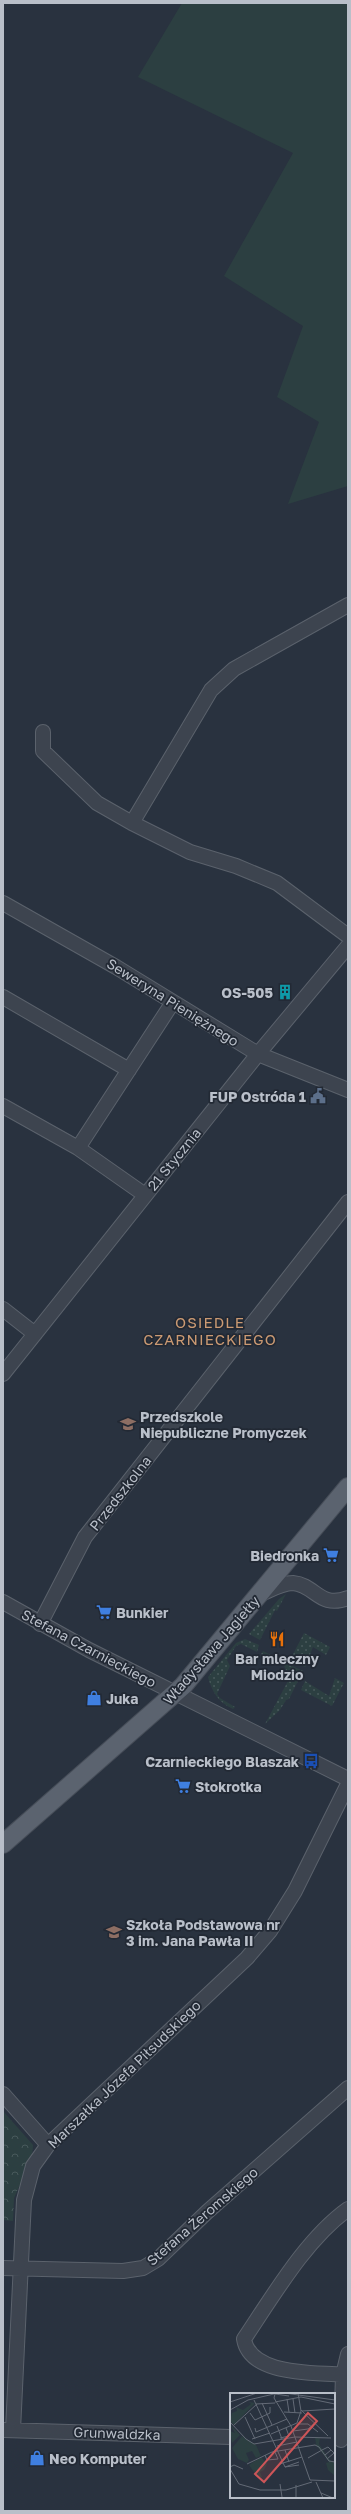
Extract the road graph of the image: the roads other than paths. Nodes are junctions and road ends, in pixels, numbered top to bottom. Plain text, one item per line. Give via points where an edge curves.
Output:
1 (348, 605) edge
2 (43, 732) dead end
3 (132, 823) junction
4 (3, 903) edge
5 (348, 936) edge
6 (348, 946) edge
7 (3, 997) edge
8 (173, 1002) junction
9 (258, 1054) junction
10 (129, 1070) junction
11 (348, 1090) edge
12 (3, 1106) edge
13 (78, 1148) junction
14 (146, 1195) junction
15 (348, 1202) edge
16 (3, 1309) edge
17 (35, 1334) junction
18 (3, 1374) edge
19 (348, 1487) edge
20 (256, 1596) junction
21 (348, 1598) edge
22 (3, 1602) edge
23 (40, 1624) junction
24 (176, 1694) junction
25 (348, 1779) edge
26 (348, 1784) edge
27 (3, 1844) edge
28 (348, 2088) edge
29 (3, 2094) edge
30 (48, 2145) junction
31 (348, 2209) edge
32 (3, 2268) edge
33 (22, 2269) junction
34 (348, 2354) edge
35 (343, 2375) junction
36 (8, 2430) edge
37 (230, 2437) edge
38 (341, 2440) edge

1 - 3 street via 234,670 212,690
2 - 3 street via 43,751 97,803
3 - 5 street via 190,852 236,866 277,884
4 - 8 street, Seweryna Pieniężnego
6 - 9 street, 21 Stycznia
7 - 10 street
8 - 9 street, Seweryna Pieniężnego
8 - 10 street
9 - 11 street, Seweryna Pieniężnego
9 - 14 street, 21 Stycznia
10 - 13 street
12 - 13 street
13 - 14 street
14 - 17 street, 21 Stycznia
15 - 23 street, Przedszkolna via 85,1538
16 - 17 street
17 - 18 street, 21 Stycznia
19 - 20 main road, Władysława Jagiełły
20 - 21 street via 294,1583 325,1600 336,1603
20 - 24 main road, Władysława Jagiełły
22 - 23 street, Stefana Czarnieckiego
23 - 24 street, Stefana Czarnieckiego
24 - 25 street, Stefana Czarnieckiego
24 - 27 main road, Władysława Jagiełły
26 - 30 street, Marszałka Józefa Piłsudskiego via 295,1891 270,1931 247,1958
28 - 33 street, Stefana Żeromskiego via 207,2212 158,2259 143,2268 123,2271
29 - 30 street
30 - 33 street, Marszałka Józefa Piłsudskiego via 33,2166 24,2200
31 - 35 street via 335,2218 308,2249 244,2339 245,2346 257,2361 285,2370
32 - 33 street, Stefana Żeromskiego
33 - 36 street, Marszałka Józefa Piłsudskiego
34 - 35 street
35 - 38 street
36 - 37 street, Grunwaldzka

